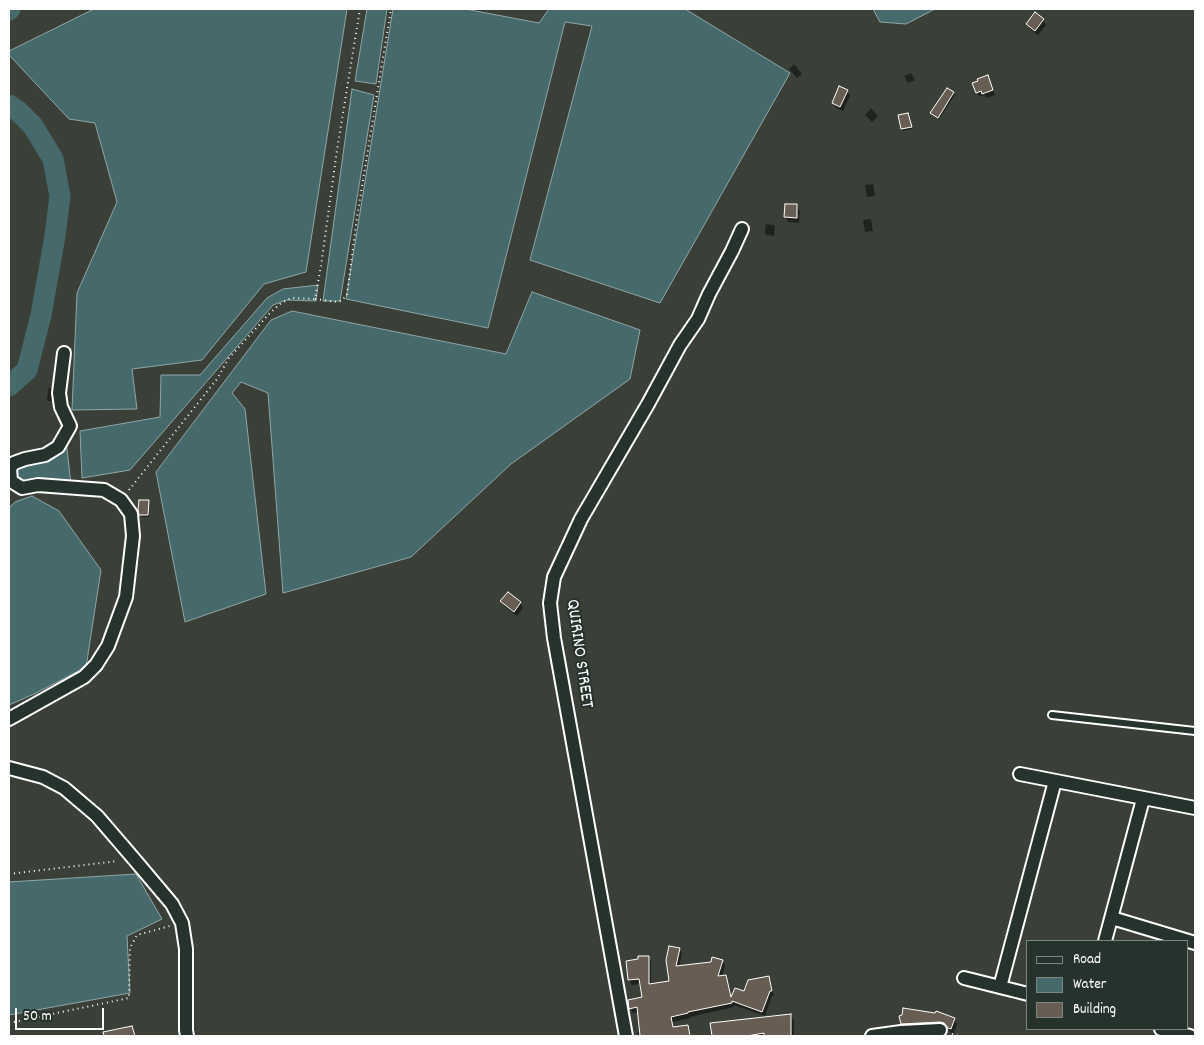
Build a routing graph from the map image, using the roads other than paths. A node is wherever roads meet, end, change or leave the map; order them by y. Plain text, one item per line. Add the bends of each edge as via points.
1 (742, 229) dead end
2 (64, 353) dead end
3 (1052, 715) dead end
4 (9, 719) edge
5 (1195, 731) edge
6 (9, 768) edge
7 (1020, 774) dead end
8 (1055, 781) junction
9 (1143, 799) junction
10 (1195, 808) edge
11 (1112, 918) junction
12 (1105, 940) edge
13 (1188, 940) edge
14 (964, 978) dead end
15 (1000, 987) junction
16 (1026, 994) edge
17 (940, 1030) dead end
18 (1165, 1030) edge
19 (187, 1036) edge
20 (626, 1036) edge
21 (872, 1036) edge
22 (1190, 1036) edge

1 - 20 street, QUIRINO STREET via 698,319 581,518 554,577 550,603
2 - 4 street via 59,393 61,407 70,426 58,447 45,455 14,463 10,468 11,481 22,488 38,485 104,490 121,500 131,514 133,536 126,597 108,646 84,677
3 - 5 lane
6 - 19 street via 43,777 64,788 96,816 172,904 182,923 186,949
7 - 8 street
8 - 9 street
8 - 15 street
9 - 10 street
9 - 11 street
11 - 12 street
11 - 13 street
14 - 15 street
15 - 16 street
17 - 21 street
18 - 22 street

